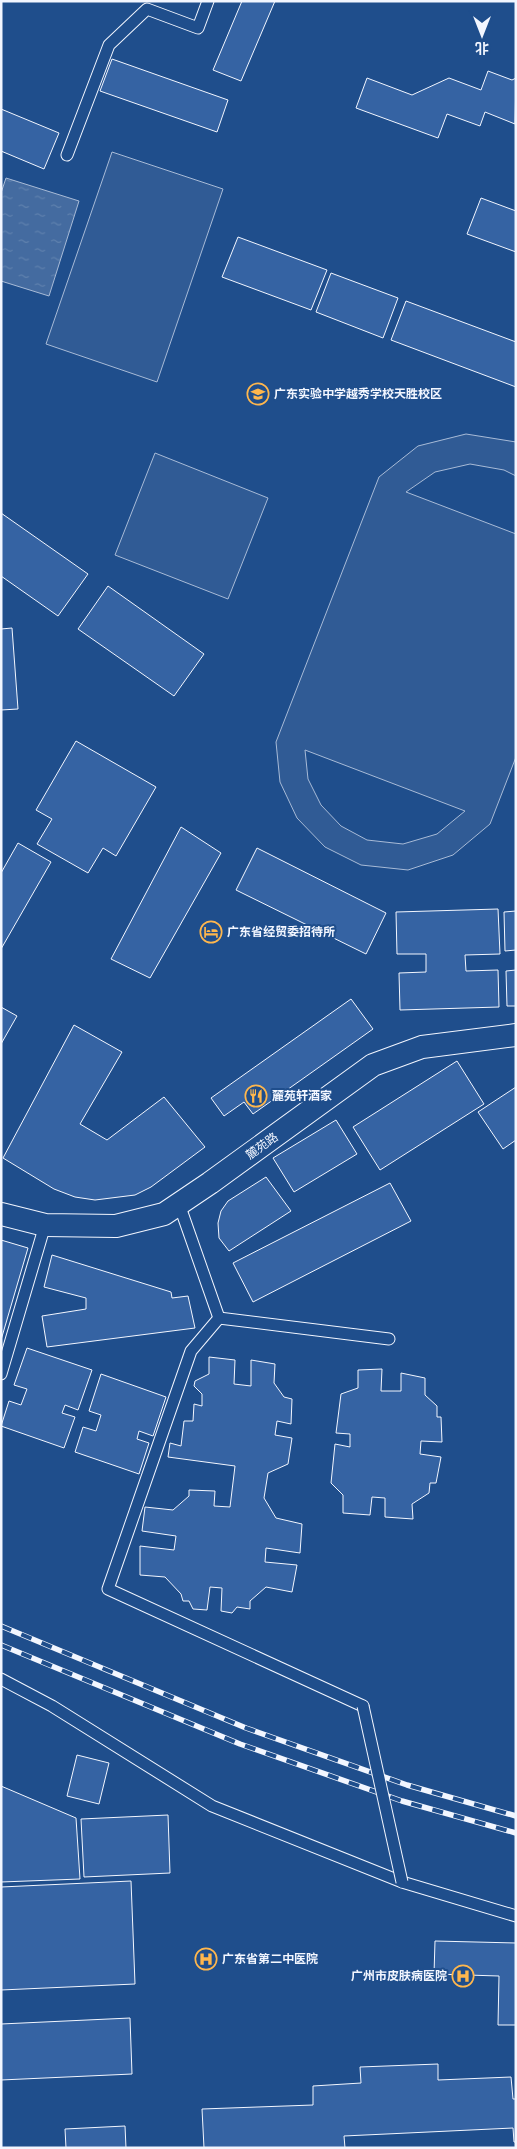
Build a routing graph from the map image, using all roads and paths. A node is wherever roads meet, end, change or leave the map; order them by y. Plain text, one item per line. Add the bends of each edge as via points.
1 (208, 1) edge
2 (66, 155) dead end
3 (516, 1035) edge
4 (179, 1204) junction
5 (1, 1214) edge
6 (45, 1225) junction
7 (219, 1318) junction
8 (389, 1339) dead end
9 (1, 1374) edge
10 (1, 1679) edge
11 (402, 1882) junction
12 (516, 1916) edge

1 - 2 lane via 198,28 147,9 109,45
3 - 4 street, 麓苑路 via 422,1047 373,1065
4 - 6 street, 麓苑路 via 164,1214 116,1226
4 - 7 lane
5 - 6 street, 麓苑路
6 - 9 lane
7 - 8 lane
7 - 11 lane, bridge via 191,1351 108,1589 363,1706
10 - 11 lane via 52,1706 212,1806
11 - 12 lane

